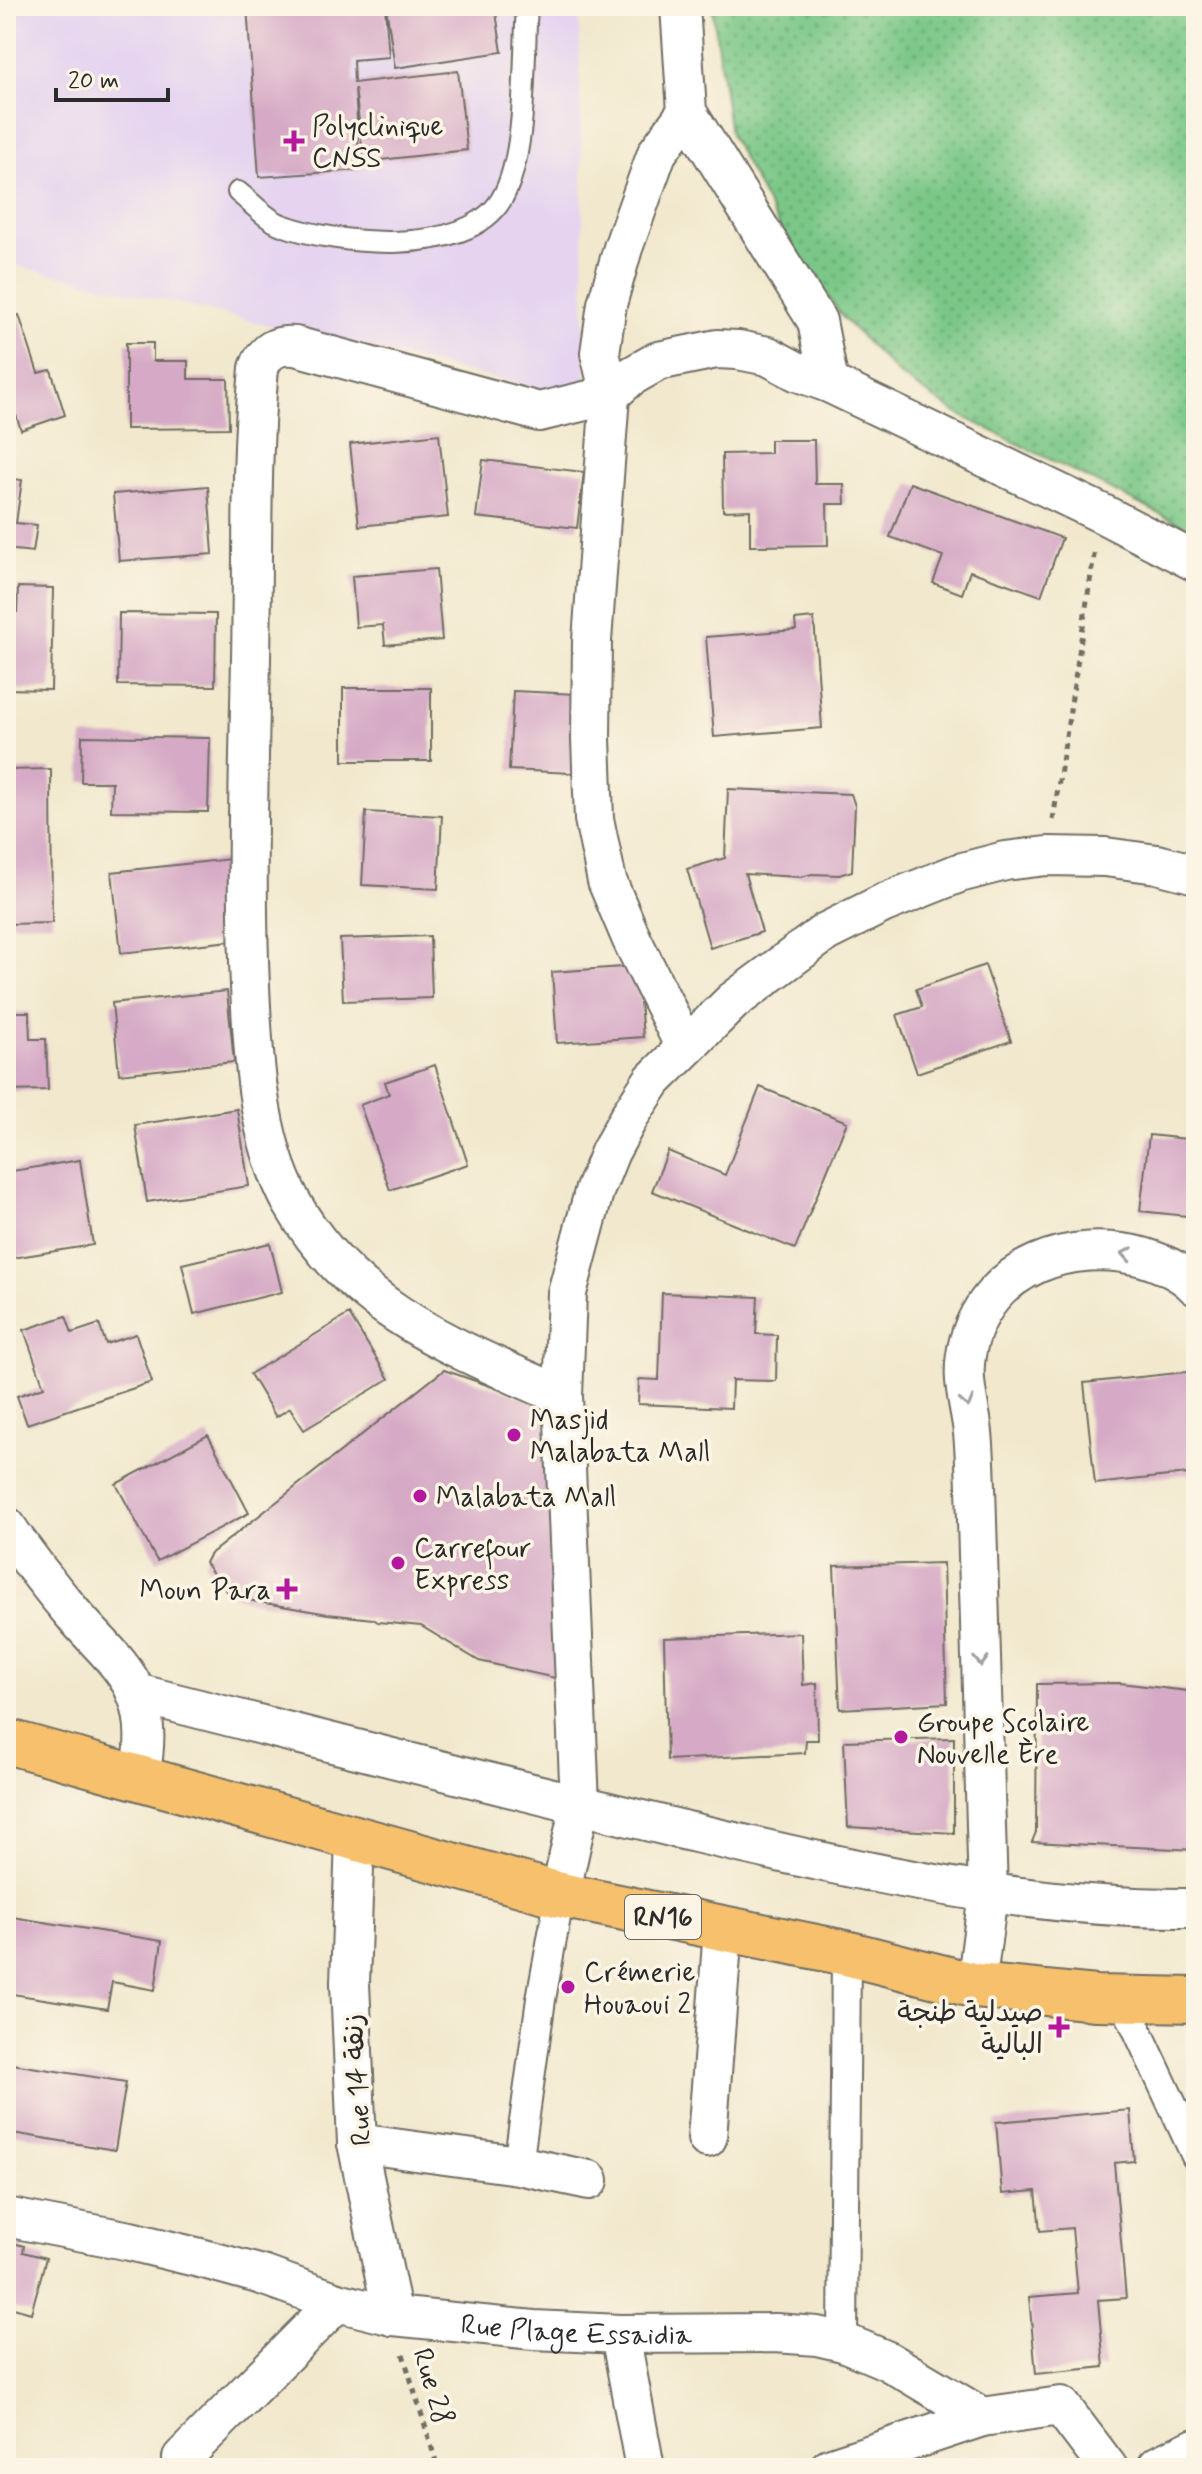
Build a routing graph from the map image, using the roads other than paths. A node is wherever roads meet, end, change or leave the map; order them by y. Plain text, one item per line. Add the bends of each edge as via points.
1 (527, 6) edge
2 (680, 6) edge
3 (687, 112) junction
4 (238, 192) dead end
5 (829, 383) junction
6 (610, 395) junction
7 (1196, 562) edge
8 (1196, 874) edge
9 (685, 1047) junction
10 (1196, 1286) edge
11 (563, 1396) junction
12 (10, 1537) edge
13 (136, 1693) junction
14 (6, 1741) edge
15 (140, 1779) junction
16 (580, 1805) junction
17 (355, 1839) junction
18 (988, 1894) junction
19 (560, 1895) junction
20 (1196, 1908) edge
21 (723, 1930) junction
22 (846, 1953) junction
23 (976, 1986) junction
24 (1123, 1999) junction
25 (1196, 2000) edge
26 (707, 2138) dead end
27 (357, 2143) junction
28 (1196, 2156) edge
29 (518, 2165) junction
30 (589, 2180) dead end
31 (6, 2217) edge
32 (337, 2302) junction
33 (393, 2316) junction
34 (620, 2334) junction
35 (843, 2342) junction
36 (982, 2417) junction
37 (1196, 2451) edge
38 (186, 2463) edge
39 (645, 2468) edge
40 (829, 2468) edge
41 (1108, 2468) edge
42 (1160, 2468) edge

1 - 4 lane via 519,142 500,201 473,226 425,241 352,242 279,225
2 - 3 street
3 - 5 street via 817,321
3 - 6 street via 657,153 607,304 600,353
5 - 6 street via 768,356 717,349 658,361
5 - 7 street
6 - 9 street via 592,641 594,819 607,881
6 - 11 street via 539,412 291,345 266,354 257,384 247,874 251,1028 257,1088 275,1160 308,1228 376,1301 433,1338
8 - 9 street via 1105,857 1047,856 959,873 826,932 733,1001
9 - 11 street via 653,1080 630,1115 594,1192 567,1293
10 -> 18 street via 1169,1267 1138,1256 1067,1252 1024,1269 1004,1285 970,1337 963,1386 976,1487
11 - 16 street
12 - 13 street
13 - 15 street via 146,1745
13 - 16 street
14 - 15 main road, RN16
15 - 17 main road, RN16
16 - 18 street
16 - 19 street
17 - 19 main road, RN16
17 - 27 street, Rue 14 زنقة via 350,1983
18 - 20 street via 1147,1909
18 - 23 street
19 - 21 main road, RN16
19 - 29 street
21 - 22 main road, RN16
21 - 26 street
22 - 23 main road, RN16
22 - 35 street
23 - 24 main road, RN16
24 - 25 main road, RN16
24 - 28 street
27 - 29 street
27 - 33 street, Rue 14 زنقة
29 - 30 street
31 - 32 street, Rue Plage Essaidia via 204,2259
32 - 33 street, Rue Plage Essaidia
32 - 38 street
33 - 34 street, Rue Plage Essaidia
34 - 35 street, Rue Plage Essaidia via 787,2334
34 - 39 street
35 - 36 street, Rue Plage Essaidia via 888,2361
36 - 40 street
36 - 41 street via 1061,2406
37 - 42 street

